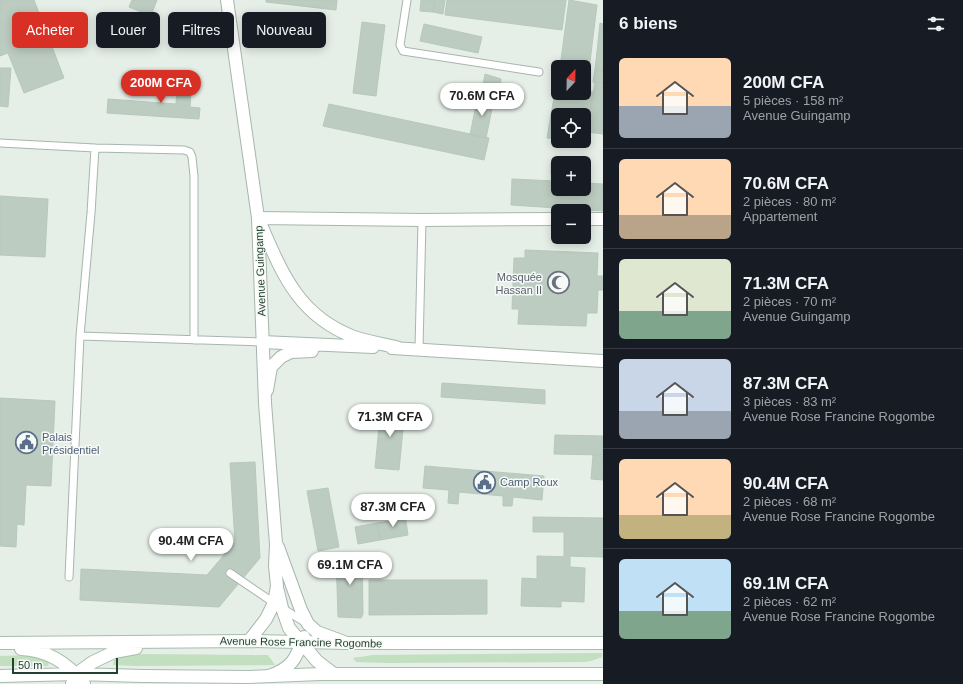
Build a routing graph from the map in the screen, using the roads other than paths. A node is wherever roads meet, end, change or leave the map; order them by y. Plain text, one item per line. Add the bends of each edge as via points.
1 (227, 0) edge
2 (407, 0) edge
3 (538, 72) dead end
4 (0, 143) edge
5 (95, 148) junction
6 (258, 218) junction
7 (551, 219) edge
8 (591, 219) edge
9 (603, 219) edge
10 (422, 220) junction
11 (80, 336) junction
12 (194, 340) junction
13 (262, 342) junction
14 (399, 348) junction
15 (418, 349) junction
16 (603, 361) edge
17 (265, 403) junction
18 (276, 544) junction
19 (230, 573) dead end
20 (69, 577) dead end
21 (278, 606) junction
22 (308, 624) junction
23 (249, 641) junction
24 (216, 642) junction
25 (302, 642) junction
26 (0, 643) edge
27 (347, 643) junction
28 (603, 643) edge
29 (0, 648) edge
30 (334, 674) junction
31 (603, 674) edge
32 (0, 676) edge
33 (25, 676) junction
34 (143, 676) junction
35 (266, 677) junction
36 (74, 679) edge
37 (36, 684) edge
38 (84, 684) edge
39 (131, 684) edge

1 - 6 street, Avenue Guingamp
2 - 3 lane via 400,45 403,51
4 - 5 lane
5 - 11 lane
5 - 12 lane via 190,152 194,176
6 - 10 street
6 - 13 street, Avenue Guingamp
6 - 14 street via 286,280 314,313 355,337
7 - 10 street
8 - 9 street
10 - 15 lane
11 - 12 lane
11 - 20 lane
12 - 13 lane
13 - 14 street
13 - 17 street, Avenue Guingamp
14 - 15 street
14 - 17 street via 373,353 291,352 280,357 271,367
15 - 16 street
17 - 18 street, Avenue Guingamp
18 - 21 street
18 - 22 street
19 - 21 lane
21 - 22 lane
21 - 23 street
21 - 25 street via 290,628
22 - 25 street
22 - 27 street via 317,632
23 - 24 street, Avenue Rose Francine Rogombe
23 - 25 street, Avenue Rose Francine Rogombe
24 - 26 street, Avenue Rose Francine Rogombe
24 - 36 street via 209,646 132,648 114,652 93,662
25 - 27 street, Avenue Rose Francine Rogombe
25 - 30 street via 317,660
25 - 35 street via 291,664 282,671
27 - 28 street, Avenue Rose Francine Rogombe
29 - 36 street via 33,650 52,656 64,663
30 - 31 street
30 - 35 street
32 - 33 street
33 - 36 street
33 - 37 street
34 - 35 street
34 - 36 street
34 - 39 street
36 - 38 street

